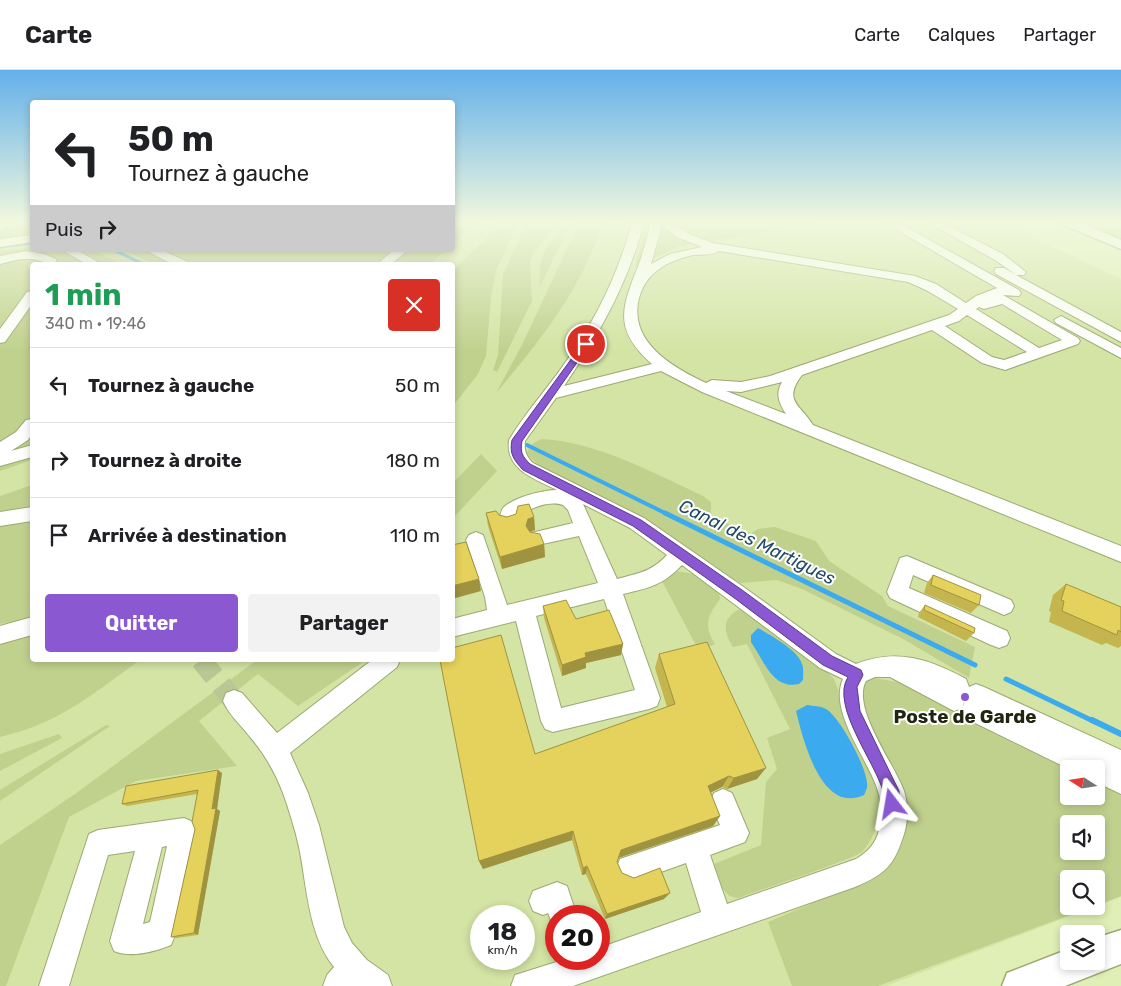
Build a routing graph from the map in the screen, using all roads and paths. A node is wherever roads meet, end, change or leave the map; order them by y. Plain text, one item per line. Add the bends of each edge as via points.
1 (625, 266) edge
2 (644, 266) edge
3 (656, 266) edge
4 (830, 266) edge
5 (966, 266) edge
6 (991, 266) edge
7 (1012, 266) edge
8 (640, 279) junction
9 (1007, 289) junction
10 (30, 298) edge
11 (30, 306) edge
12 (963, 306) junction
13 (919, 317) dead end
14 (985, 320) junction
15 (934, 325) junction
16 (1121, 333) edge
17 (3, 335) edge
18 (1121, 338) edge
19 (1039, 354) junction
20 (1121, 354) edge
21 (664, 365) junction
22 (796, 372) junction
23 (686, 380) junction
24 (551, 394) junction
25 (30, 426) edge
26 (823, 435) junction
27 (0, 450) edge
28 (30, 451) edge
29 (0, 460) edge
30 (30, 514) edge
31 (0, 519) edge
32 (508, 521) edge
33 (584, 528) junction
34 (538, 538) edge
35 (476, 540) dead end
36 (680, 553) junction
37 (1121, 554) edge
38 (611, 589) junction
39 (1004, 606) dead end
40 (524, 611) junction
41 (498, 617) junction
42 (30, 627) edge
43 (455, 627) edge
44 (0, 635) edge
45 (999, 638) dead end
46 (386, 662) edge
47 (894, 667) joint
48 (857, 675) junction
49 (965, 698) junction
50 (234, 701) tunnel mouth
51 (275, 751) junction
52 (1079, 760) edge
53 (1121, 762) edge
54 (1105, 774) edge
55 (1121, 782) edge
56 (723, 802) dead end
57 (152, 836) dead end
58 (694, 847) junction
59 (630, 869) dead end
60 (718, 920) junction
61 (1121, 947) edge
62 (610, 953) edge
63 (1105, 953) edge
64 (562, 970) edge
65 (1061, 970) edge
66 (345, 977) edge
67 (54, 986) edge
68 (377, 986) edge
69 (526, 986) edge
70 (1020, 986) edge

1 - 24 lane via 586,344
2 - 8 lane
3 - 8 lane
4 - 12 lane via 911,279
5 - 9 lane
6 - 18 lane
7 - 16 lane via 1060,299
8 - 21 lane via 630,318 636,336 647,352
9 - 12 lane
9 - 20 lane
10 - 17 lane
11 - 17 lane
12 - 13 lane
12 - 14 lane
12 - 15 lane via 954,318
14 - 19 lane
14 - 19 lane via 980,308 1003,299 1073,341
15 - 19 lane via 996,364 1012,364
15 - 22 lane
21 - 23 lane
21 - 24 lane
22 - 23 lane via 741,387
22 - 26 lane via 785,388 788,407 806,426
23 - 26 lane
24 - 36 lane via 517,440 515,450 519,458 527,467 637,523
25 - 27 lane via 22,436
26 - 37 lane
28 - 29 lane
30 - 31 lane
32 - 33 lane via 510,512 526,503 559,497 567,498 576,507
33 - 34 lane
33 - 38 lane
35 - 41 lane via 495,597
36 - 38 lane via 662,572 650,579
36 - 48 lane via 828,661
38 - 40 lane
38 - 40 lane via 649,698 553,721
39 - 45 lane via 907,564 897,592
40 - 41 lane
41 - 43 lane
42 - 44 lane
46 - 51 lane
47 - 48 lane via 874,667
47 - 49 lane via 920,667
48 - 60 lane via 850,686 853,711 891,791 894,818 891,836 881,856 854,873
49 - 52 lane
49 - 53 lane
50 - 51 lane
51 - 66 lane via 307,826 320,891
54 - 55 lane
56 - 58 lane via 736,833
57 - 67 lane via 98,843
58 - 59 lane
58 - 60 lane
60 - 62 lane
61 - 63 main road
64 - 69 lane
65 - 70 main road
66 - 68 lane via 358,975

